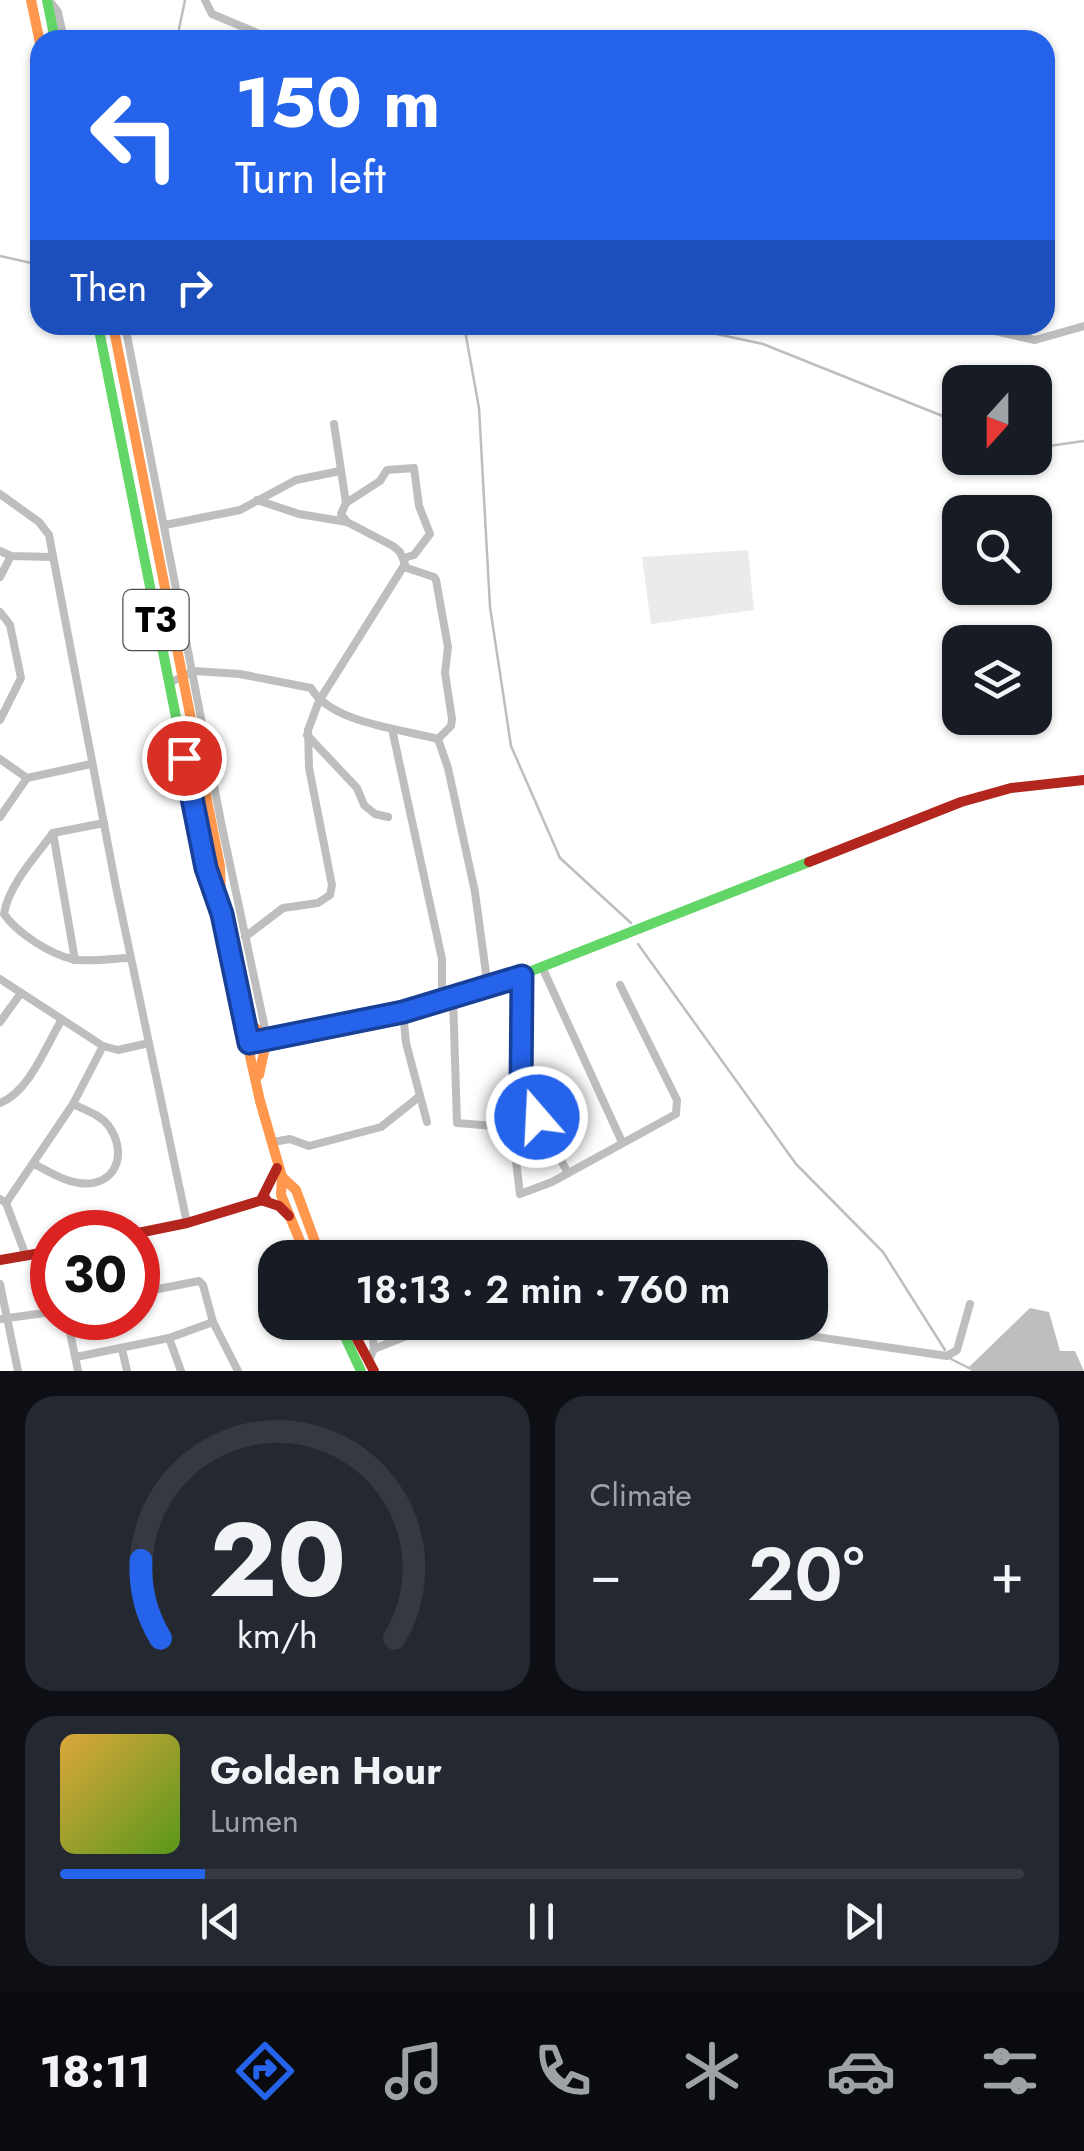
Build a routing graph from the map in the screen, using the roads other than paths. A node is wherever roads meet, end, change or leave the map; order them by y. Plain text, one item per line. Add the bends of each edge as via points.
1 (31, 0) edge
2 (48, 0) edge
3 (205, 0) edge
4 (37, 30) edge
5 (53, 30) edge
6 (62, 30) edge
7 (250, 30) edge
8 (1084, 326) edge
9 (1055, 334) edge
10 (100, 335) edge
11 (115, 335) edge
12 (127, 335) edge
13 (1012, 335) edge
14 (1052, 335) edge
15 (334, 424) dead end
16 (340, 471) junction
17 (0, 494) edge
18 (256, 500) junction
19 (346, 502) junction
20 (347, 522) junction
21 (165, 524) junction
22 (0, 550) edge
23 (11, 556) junction
24 (52, 558) junction
25 (404, 562) junction
26 (0, 577) edge
27 (0, 612) edge
28 (194, 670) junction
29 (182, 677) junction
30 (169, 684) junction
31 (0, 694) edge
32 (10, 701) junction
33 (318, 701) junction
34 (0, 720) edge
35 (392, 729) junction
36 (307, 735) junction
37 (438, 739) junction
38 (0, 759) edge
39 (92, 764) junction
40 (28, 778) junction
41 (1084, 780) edge
42 (388, 816) dead end
43 (0, 817) edge
44 (104, 824) junction
45 (52, 833) junction
46 (222, 914) junction
47 (245, 937) junction
48 (130, 958) junction
49 (74, 960) junction
50 (542, 967) junction
51 (522, 976) junction
52 (0, 979) edge
53 (620, 985) dead end
54 (488, 988) junction
55 (22, 993) junction
56 (448, 1000) junction
57 (403, 1012) junction
58 (242, 1016) junction
59 (61, 1021) junction
60 (0, 1022) edge
61 (267, 1038) junction
62 (149, 1043) junction
63 (249, 1043) junction
64 (104, 1046) junction
65 (258, 1081) junction
66 (521, 1089) junction
67 (420, 1096) junction
68 (0, 1103) edge
69 (73, 1104) junction
70 (427, 1122) dead end
71 (522, 1128) junction
72 (272, 1142) junction
73 (622, 1142) junction
74 (34, 1164) junction
75 (280, 1171) junction
76 (568, 1173) junction
77 (296, 1190) junction
78 (282, 1195) junction
79 (262, 1200) junction
80 (3, 1201) edge
81 (290, 1216) junction
82 (187, 1223) junction
83 (160, 1228) edge
84 (300, 1240) edge
85 (314, 1240) edge
86 (30, 1255) edge
87 (26, 1256) junction
88 (0, 1260) edge
89 (0, 1284) edge
90 (160, 1289) edge
91 (970, 1304) dead end
92 (30, 1315) edge
93 (3, 1319) edge
94 (213, 1322) junction
95 (170, 1338) junction
96 (828, 1339) edge
97 (72, 1340) edge
98 (350, 1340) edge
99 (356, 1340) edge
100 (373, 1340) edge
101 (399, 1340) edge
102 (122, 1349) junction
103 (374, 1349) junction
104 (76, 1358) junction
105 (368, 1368) edge
106 (18, 1371) edge
107 (78, 1371) edge
108 (127, 1371) edge
109 (181, 1371) edge
110 (238, 1371) edge

1 - 4 main road
2 - 5 main road
2 - 6 street
3 - 7 street via 212,14
8 - 9 street
10 - 30 main road, T3
11 - 29 main road, T3
12 - 21 street
13 - 14 street
15 - 16 street
16 - 18 street via 296,480
16 - 19 street
17 - 24 street via 44,528
18 - 20 street
18 - 21 street via 240,510
19 - 20 street via 341,514
19 - 25 street via 387,470 414,468 430,534
20 - 25 street via 393,546
21 - 28 street
22 - 23 street
23 - 24 street
23 - 26 street
24 - 39 street
25 - 33 street
25 - 37 street via 436,580 452,719
27 - 32 street via 10,625 20,672
28 - 29 street
28 - 33 street via 311,688
28 - 47 street
29 - 30 street
29 - 46 main road, T3 via 220,866
30 - 46 main road, T3 via 206,868
31 - 32 street
32 - 34 street
33 - 35 street
33 - 36 street
35 - 37 street
35 - 56 street
36 - 42 street via 364,804
36 - 47 street via 330,895 284,908
37 - 54 street via 474,892
38 - 40 street
39 - 40 street
39 - 44 street
40 - 43 street
41 - 50 main road via 1011,788 962,802
44 - 45 street
44 - 48 street
45 - 49 street
45 - 49 street via 4,914
46 - 58 main road, T3
47 - 61 street
48 - 49 street
48 - 62 street
50 - 51 main road
50 - 73 street
51 - 54 main road
51 - 66 street
52 - 55 street
53 - 73 street via 678,1110
54 - 56 main road
55 - 59 street
55 - 60 street
56 - 57 main road
56 - 71 street via 456,1122
57 - 61 main road
57 - 67 street
58 - 61 main road
58 - 63 main road, T3
59 - 64 street
59 - 68 street via 28,1077
61 - 63 main road
61 - 65 main road
62 - 64 street
62 - 82 street
63 - 65 main road, T3
64 - 69 street
65 - 72 main road, T3
66 - 71 street
66 - 76 street
67 - 70 street
67 - 72 street via 381,1127 309,1146
69 - 74 street
69 - 74 street via 110,1126 114,1175 80,1184
71 - 76 street via 516,1160 520,1194
72 - 75 main road, T3
73 - 76 street
74 - 80 street
75 - 77 main road
75 - 78 main road, T3
75 - 79 main road
77 - 78 main road
77 - 85 main road
78 - 79 main road
78 - 81 main road, T3
79 - 81 main road
79 - 82 main road
80 - 87 street
81 - 84 main road, T3
82 - 83 main road
86 - 87 main road
87 - 88 main road
89 - 93 street
90 - 94 street via 199,1281
91 - 96 street via 957,1350 947,1356
92 - 93 street
93 - 106 street
94 - 95 street
94 - 110 street
95 - 102 street
95 - 109 street
97 - 104 street
98 - 105 main road
99 - 105 main road
100 - 103 street
101 - 103 street
102 - 104 street
102 - 108 street
103 - 105 street
104 - 107 street

